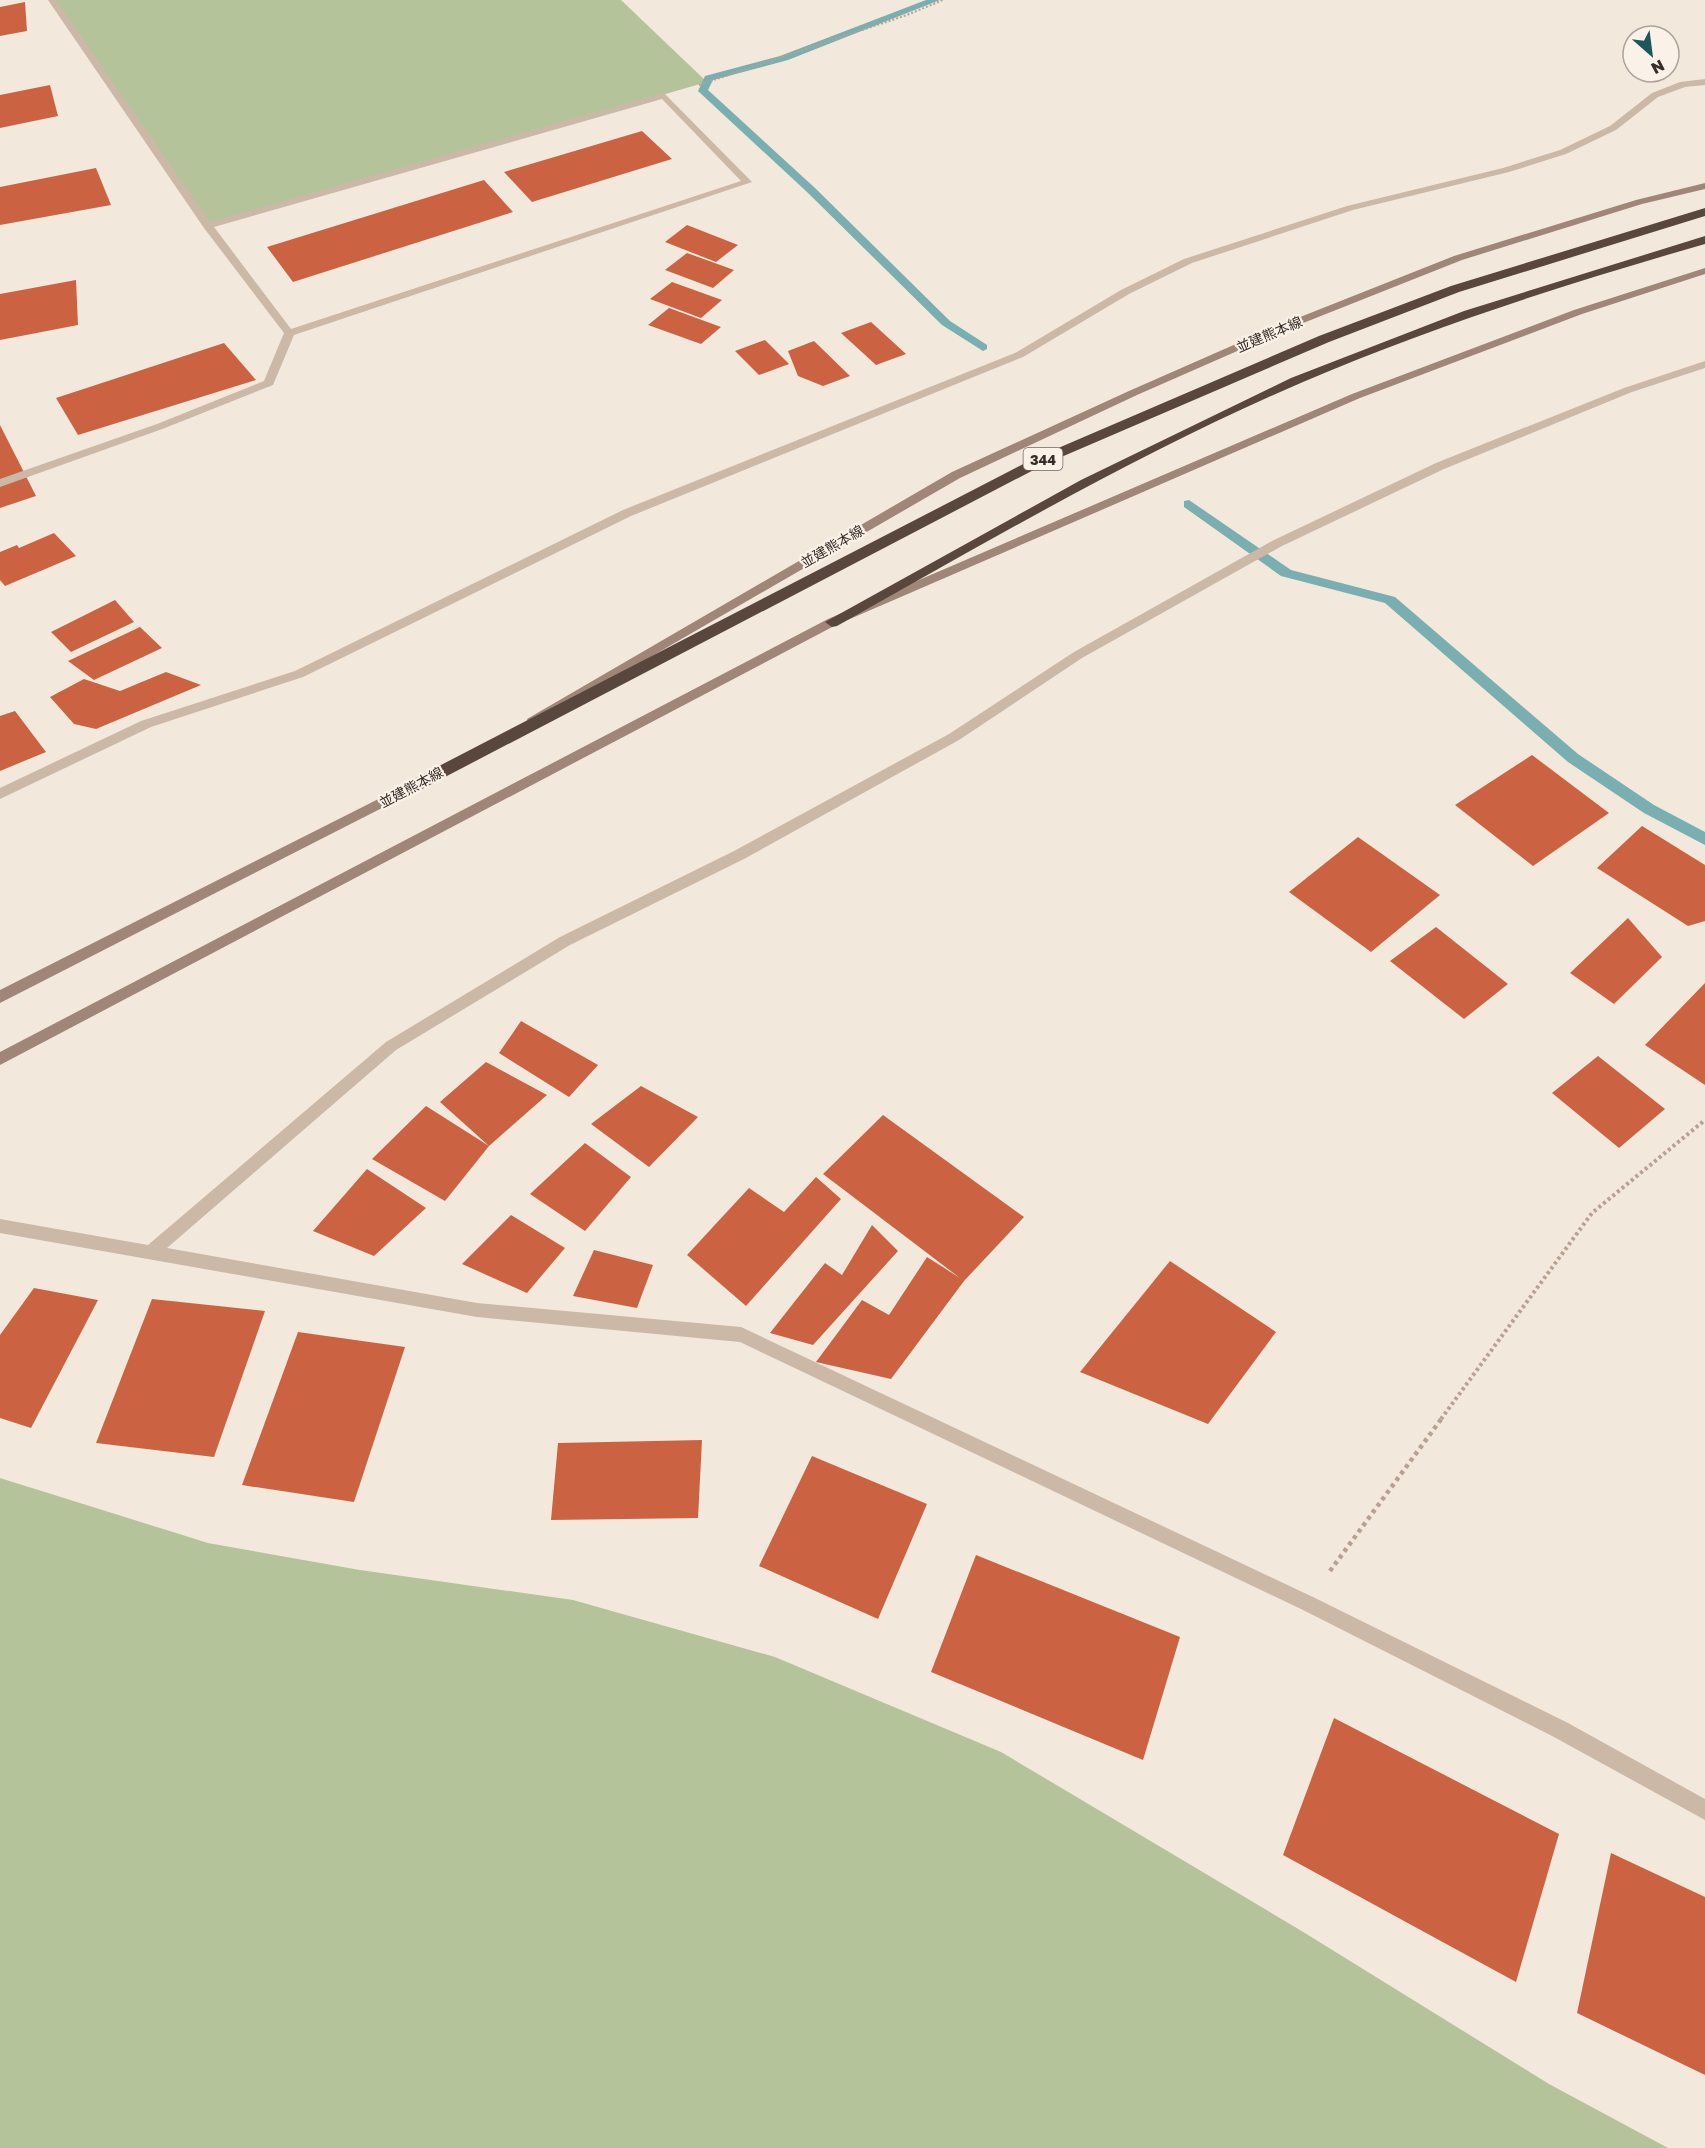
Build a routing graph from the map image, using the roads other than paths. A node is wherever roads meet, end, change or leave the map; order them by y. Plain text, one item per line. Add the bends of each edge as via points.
1 (52, 0) edge
2 (1705, 82) edge
3 (1705, 186) edge
4 (1705, 212) edge
5 (208, 226) junction
6 (1705, 240) edge
7 (1705, 270) edge
8 (289, 333) junction
9 (1705, 364) edge
10 (0, 483) edge
11 (832, 622) junction
12 (416, 786) junction
13 (0, 794) edge
14 (0, 997) edge
15 (0, 1059) edge
16 (0, 1226) edge
17 (151, 1252) junction
18 (1705, 1810) edge

1 - 5 street
2 - 13 street via 1683,84 1656,94 1612,128 1563,152 1350,208 1188,261 1125,292 1019,355 627,513 299,674 146,724
3 - 12 main road, 並建熊本線 via 1639,202 1458,258 1263,336 956,475
4 - 12 highway, 344 via 1455,289 1324,339 1040,460
5 - 8 street
5 - 8 street via 664,96 747,182
6 - 11 highway, 344 via 1483,310 1350,358 1251,400 1056,498
7 - 11 main road via 1578,312 1356,396
8 - 10 street via 269,383
9 - 17 street via 1628,390 1440,466 1278,543 1078,655 944,743 739,855 565,941 391,1046
11 - 15 main road
12 - 14 main road, 並建熊本線
16 - 17 street
17 - 18 street via 477,1310 741,1335 1307,1603 1561,1730

